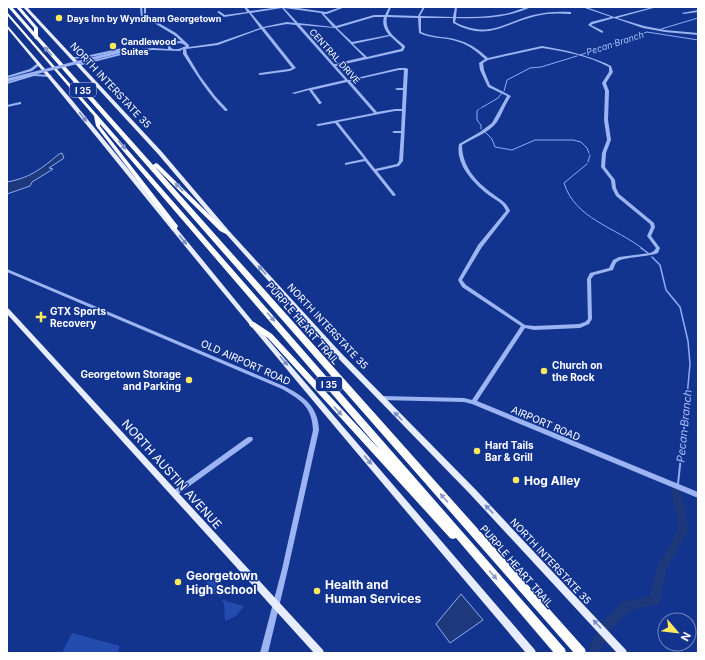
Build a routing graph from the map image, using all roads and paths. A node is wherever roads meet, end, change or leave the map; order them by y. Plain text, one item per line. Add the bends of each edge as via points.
1 (10, 7) edge
2 (18, 7) edge
3 (26, 7) edge
4 (141, 7) edge
5 (145, 7) edge
6 (245, 7) edge
7 (282, 7) edge
8 (344, 7) edge
9 (390, 7) edge
10 (424, 7) edge
11 (456, 7) edge
12 (530, 7) edge
13 (583, 7) edge
14 (656, 7) edge
15 (552, 8) dead end
16 (698, 11) edge
17 (218, 12) dead end
18 (250, 12) junction
19 (322, 12) junction
20 (683, 12) dead end
21 (7, 13) edge
22 (557, 13) junction
23 (570, 13) dead end
24 (143, 14) junction
25 (386, 16) junction
26 (418, 16) junction
27 (454, 17) junction
28 (614, 17) junction
29 (297, 24) junction
30 (7, 26) edge
31 (261, 28) junction
32 (336, 28) junction
33 (168, 32) junction
34 (602, 32) dead end
35 (698, 34) edge
36 (389, 36) junction
37 (36, 38) junction
38 (352, 43) junction
39 (172, 44) junction
40 (186, 44) junction
41 (200, 46) junction
42 (153, 48) junction
43 (185, 48) junction
44 (145, 49) junction
45 (173, 50) junction
46 (185, 54) junction
47 (366, 58) junction
48 (487, 58) junction
49 (81, 62) junction
50 (39, 64) junction
51 (334, 65) junction
52 (31, 70) junction
53 (260, 74) dead end
54 (34, 75) junction
55 (50, 76) junction
56 (8, 78) edge
57 (348, 80) junction
58 (310, 89) junction
59 (397, 89) dead end
60 (404, 89) junction
61 (294, 93) dead end
62 (20, 103) dead end
63 (320, 103) dead end
64 (7, 106) edge
65 (226, 110) dead end
66 (403, 110) junction
67 (377, 114) junction
68 (96, 116) junction
69 (336, 122) junction
70 (318, 125) dead end
71 (394, 132) dead end
72 (402, 132) junction
73 (130, 143) junction
74 (366, 160) junction
75 (346, 164) dead end
76 (374, 170) junction
77 (394, 195) dead end
78 (174, 229) junction
79 (228, 233) junction
80 (7, 270) edge
81 (7, 310) edge
82 (252, 324) junction
83 (524, 326) junction
84 (381, 398) junction
85 (473, 402) junction
86 (250, 439) dead end
87 (175, 493) junction
88 (698, 495) edge
89 (480, 560) junction
90 (276, 604) junction
91 (264, 653) edge
92 (320, 653) edge
93 (532, 653) edge
94 (561, 653) edge
95 (581, 653) edge
96 (623, 653) edge

1 - 37 highway, PURPLE HEART TRAIL / I 35
2 - 37 highway via 36,28
3 - 49 main road, NORTH INTERSTATE 35 via 72,58
4 - 24 street
5 - 24 street
6 - 18 street
7 - 18 street
7 - 19 street
7 - 29 street, CENTRAL DRIVE
8 - 19 street
9 - 25 street
10 - 26 street
11 - 27 street
12 - 27 street via 495,16
13 - 28 street
14 - 28 street
15 - 22 street
16 - 20 street
17 - 18 street via 224,16
18 - 31 street
19 - 32 street
21 - 68 highway, PURPLE HEART TRAIL / I 35
22 - 23 street
22 - 27 street via 534,16 487,31 456,24
24 - 33 street via 143,18
25 - 26 street
25 - 32 street via 371,16
25 - 36 street via 385,28
26 - 27 street
26 - 48 street via 419,29 423,34 466,43
28 - 34 street via 589,25
28 - 35 street via 655,29
29 - 31 street via 287,23
29 - 32 street
29 - 51 street, CENTRAL DRIVE
30 - 50 main road
31 - 41 street via 217,44
31 - 53 street via 294,68
32 - 38 street
33 - 39 street via 175,39
33 - 40 street
36 - 38 street
36 - 47 street via 404,48
73 -> 37 highway, PURPLE HEART TRAIL / I 35
38 - 47 street
39 - 40 street
39 - 42 street
39 - 45 street via 169,47
40 - 41 street
40 - 43 street via 188,46
41 - 43 street
42 - 44 street
42 - 45 street
43 - 45 street
43 - 46 street
44 - 49 street
44 - 56 street, bridge via 119,52
45 - 46 street
46 - 65 street via 213,97
47 - 51 street
48 - 83 street via 482,61 481,67 490,86 510,96 493,123 460,145 461,161 468,172 486,191 505,205 508,211 480,246 460,280 464,286
48 - 83 street via 542,47 577,55 610,67 611,72 604,84 607,91 606,120 609,140 603,167 613,180 616,194 653,225 649,236 658,248 654,253 616,260 611,269 590,276 591,316 587,323 580,326 550,328
49 - 79 main road, NORTH INTERSTATE 35
50 - 52 street
50 - 55 main road
51 - 57 street, CENTRAL DRIVE
52 - 54 street via 37,72
52 - 56 street
54 - 55 street
54 - 56 street
55 -> 78 main road
57 - 58 street
57 - 60 street via 404,68 407,71
57 - 67 street, CENTRAL DRIVE
58 - 61 street
58 - 63 street
59 - 60 street
60 - 66 street
62 - 64 street
66 - 67 street
66 - 72 street
67 - 69 street
68 - 78 highway via 98,126
68 -> 89 highway, PURPLE HEART TRAIL / I 35
69 - 70 street
69 - 74 street
71 - 72 street
72 - 76 street via 400,163
79 -> 73 highway via 136,145
95 -> 73 highway, PURPLE HEART TRAIL / I 35
74 - 75 street
74 - 76 street
76 - 77 street
78 -> 82 main road
84 -> 79 main road, NORTH INTERSTATE 35
80 - 90 street, OLD AIRPORT ROAD via 284,388 299,397 314,413 316,430
81 - 87 main road, NORTH AUSTIN AVENUE
82 -> 89 highway via 270,336 467,550
82 -> 93 main road
83 - 85 street
84 - 85 street, AIRPORT ROAD
96 -> 84 main road, NORTH INTERSTATE 35 via 473,492
85 - 88 street, AIRPORT ROAD
86 - 87 street
87 - 90 main road, NORTH AUSTIN AVENUE
89 -> 94 highway, PURPLE HEART TRAIL / I 35
90 - 91 street, OLD AIRPORT ROAD
90 - 92 main road, NORTH AUSTIN AVENUE

